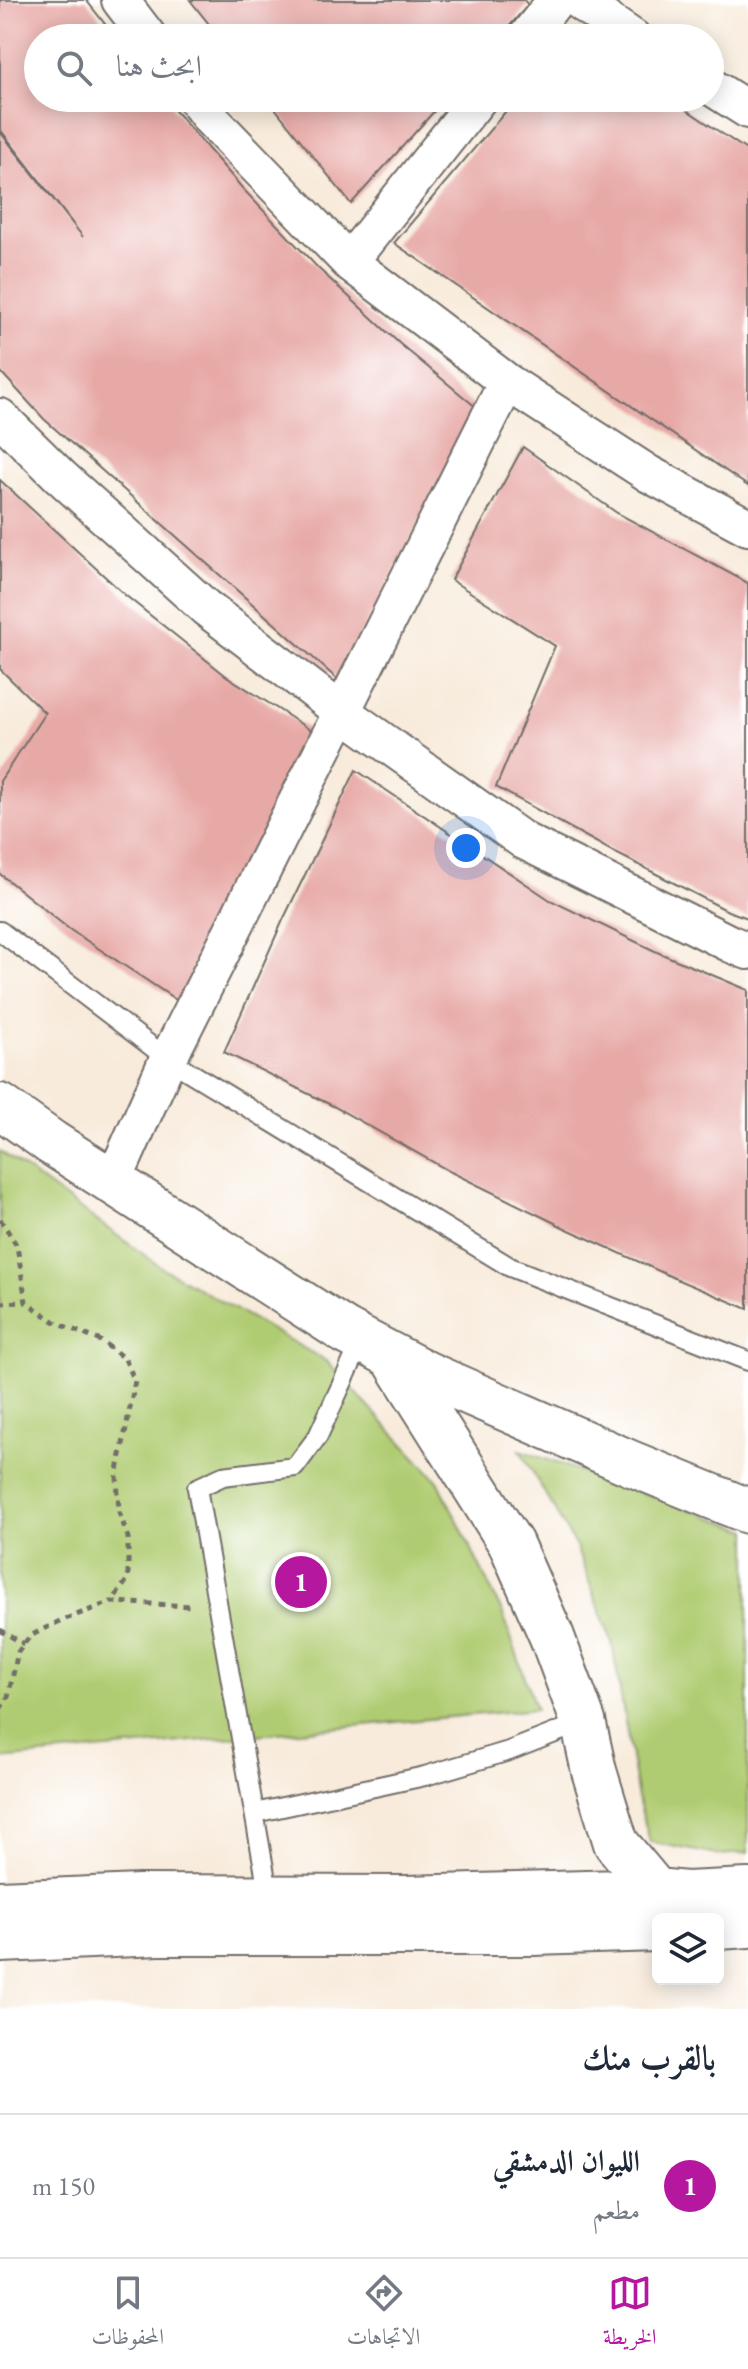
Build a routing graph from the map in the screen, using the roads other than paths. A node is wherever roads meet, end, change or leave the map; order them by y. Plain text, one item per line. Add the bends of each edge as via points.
1 (120, 0) edge
2 (556, 0) edge
3 (577, 0) edge
4 (138, 24) edge
5 (537, 24) edge
6 (612, 24) edge
7 (724, 95) edge
8 (748, 110) edge
9 (206, 112) edge
10 (468, 112) edge
11 (349, 262) junction
12 (507, 382) junction
13 (0, 417) edge
14 (748, 527) edge
15 (342, 712) junction
16 (0, 931) edge
17 (748, 951) edge
18 (168, 1059) junction
19 (0, 1106) edge
20 (113, 1182) junction
21 (377, 1348) junction
22 (748, 1361) edge
23 (748, 1511) edge
24 (583, 1721) junction
25 (255, 1813) junction
26 (748, 1891) edge
27 (269, 1898) junction
28 (0, 1903) edge
29 (657, 1910) edge
30 (748, 1925) edge
31 (724, 1927) edge
32 (0, 1940) edge

1 - 4 street
2 - 5 street
3 - 6 street
7 - 8 street
9 - 11 street
10 - 11 street
11 - 12 street
12 - 14 street via 649,474
12 - 15 street
13 - 15 street via 206,608
15 - 17 street via 524,841
15 - 18 street
16 - 18 lane
18 - 20 street
18 - 22 lane via 510,1267
19 - 20 highway
20 - 21 highway
21 - 23 highway
21 - 24 highway via 511,1544
21 - 25 lane via 295,1467 223,1476 197,1488
24 - 25 lane via 509,1751 425,1776
24 - 29 highway via 616,1843
25 - 27 lane
26 - 29 highway via 686,1894
27 - 28 highway
27 - 29 highway via 406,1898
29 - 32 highway via 533,1933 159,1933
30 - 31 highway

